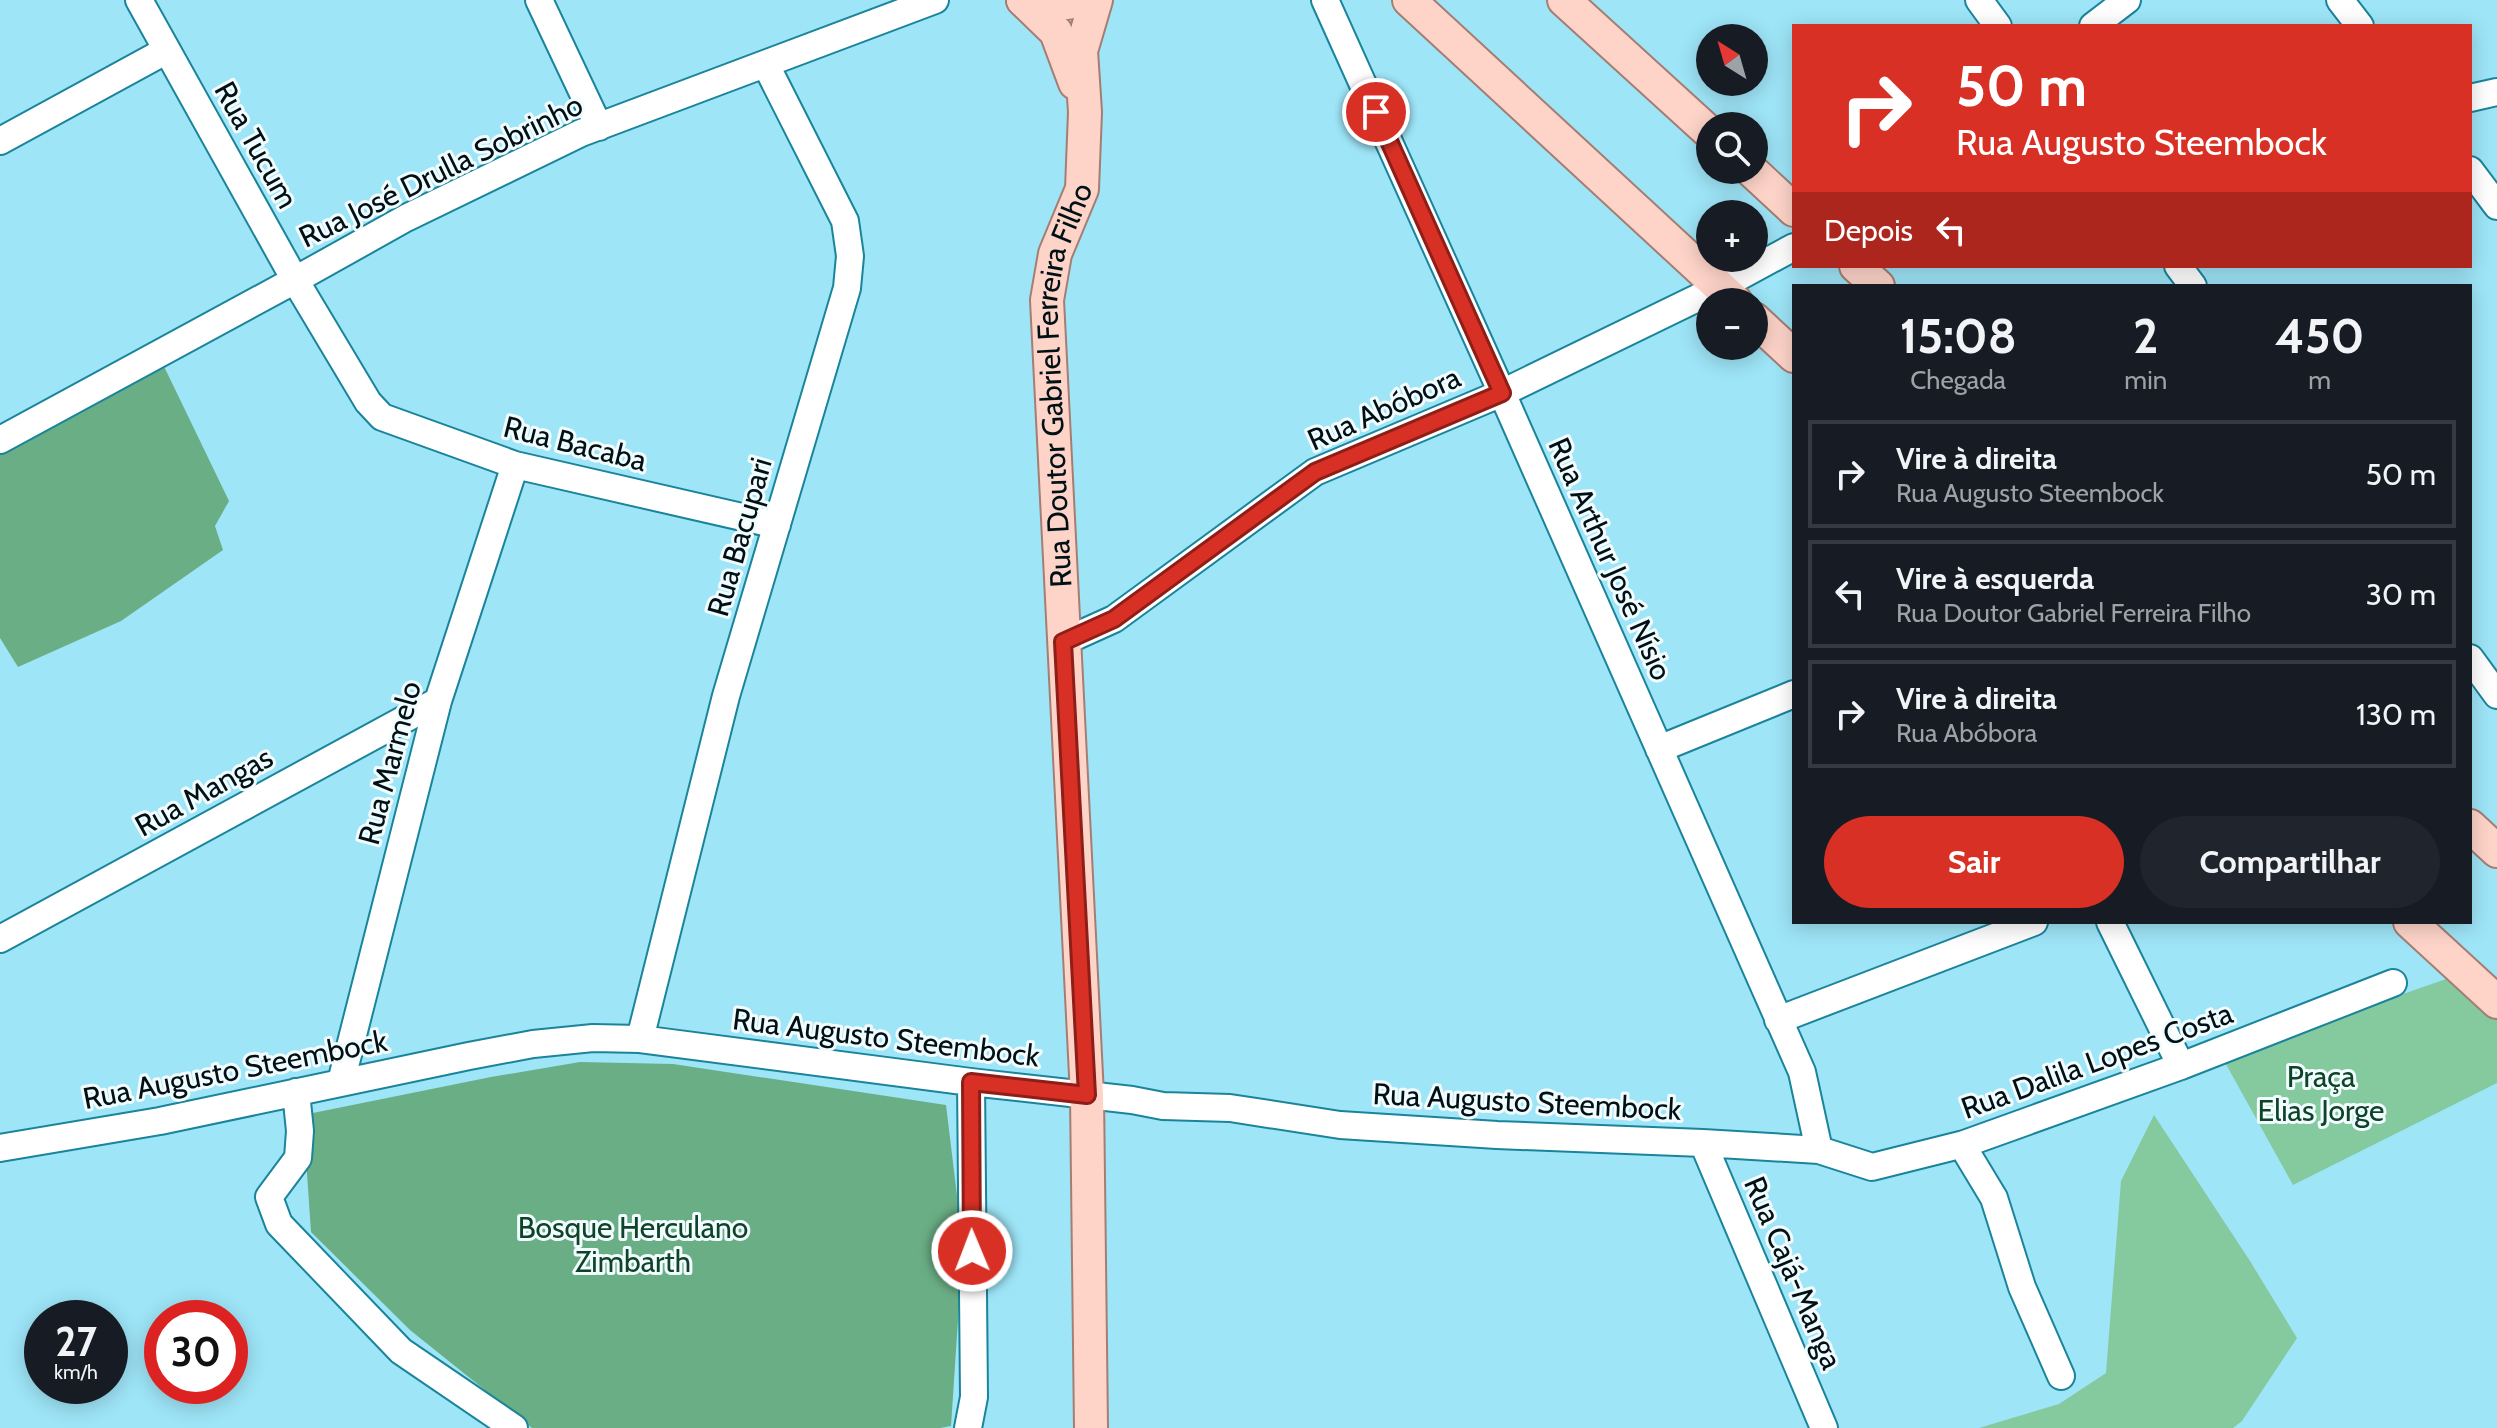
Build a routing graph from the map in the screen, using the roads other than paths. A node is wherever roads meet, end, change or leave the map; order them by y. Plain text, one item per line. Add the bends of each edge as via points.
1 (139, 0) edge
2 (539, 0) edge
3 (932, 0) edge
4 (1023, 0) edge
5 (1080, 0) edge
6 (1096, 0) edge
7 (1325, 0) edge
8 (1409, 0) edge
9 (1564, 0) edge
10 (1979, 0) edge
11 (2127, 0) edge
12 (2340, 0) edge
13 (1997, 24) edge
14 (2096, 24) edge
15 (2358, 24) edge
16 (167, 50) junction
17 (766, 65) junction
18 (2497, 92) edge
19 (2472, 98) edge
20 (1085, 112) junction
21 (1696, 120) edge
22 (599, 127) junction
23 (0, 141) edge
24 (2472, 173) edge
25 (1766, 184) edge
26 (2497, 206) edge
27 (1792, 208) edge
28 (1792, 248) edge
29 (1858, 268) edge
30 (295, 280) junction
31 (1876, 284) edge
32 (1720, 288) edge
33 (1738, 288) edge
34 (1696, 309) edge
35 (1768, 332) edge
36 (1792, 354) edge
37 (1502, 393) junction
38 (368, 402) joint
39 (0, 440) edge
40 (515, 465) junction
41 (777, 525) junction
42 (1063, 642) junction
43 (2472, 661) edge
44 (1792, 695) edge
45 (2497, 695) edge
46 (438, 701) junction
47 (1659, 749) junction
48 (2472, 828) edge
49 (2497, 851) edge
50 (2029, 924) edge
51 (2111, 924) edge
52 (2412, 924) edge
53 (0, 939) edge
54 (2393, 983) dead end
55 (2497, 1002) edge
56 (1778, 1020) junction
57 (640, 1039) junction
58 (2181, 1066) junction
59 (341, 1082) junction
60 (971, 1082) junction
61 (296, 1092) junction
62 (1087, 1095) junction
63 (1703, 1143) junction
64 (1964, 1144) junction
65 (0, 1148) edge
66 (1819, 1150) junction
67 (2061, 1376) dead end
68 (514, 1428) edge
69 (968, 1428) edge
70 (1091, 1428) edge
71 (1824, 1428) edge

1 - 16 street, Rua Tucum
2 - 22 street
3 - 17 street, Rua José Drulla Sobrinho
4 - 5 main road via 1042,5
4 - 20 main road, Rua Doutor Gabriel Ferreira Filho via 1056,32
6 - 20 main road, Rua Doutor Gabriel Ferreira Filho via 1081,51
7 - 37 street, Rua Arthur José Nísio
8 - 32 main road
9 - 21 main road
10 - 13 street
11 - 14 street
12 - 15 street
16 - 23 street
16 - 30 street, Rua Tucum
17 - 22 street, Rua José Drulla Sobrinho
17 - 41 street, Rua Bacupari via 845,221 850,256 847,288
18 - 19 street
20 - 42 main road, Rua Doutor Gabriel Ferreira Filho via 1082,189 1055,254 1047,300
22 - 30 street, Rua José Drulla Sobrinho via 406,218
24 - 26 street
25 - 27 main road
28 - 33 street, Rua Abóbora
29 - 31 main road
30 - 38 street, Rua Tucum
30 - 39 street, Rua José Drulla Sobrinho
34 - 37 street, Rua Abóbora
35 - 36 main road
37 - 42 street, Rua Abóbora via 1315,472 1114,619
37 - 47 street, Rua Arthur José Nísio
38 - 40 street, Rua Bacaba via 382,417
40 - 41 street, Rua Bacaba
40 - 46 street, Rua Marmelo
41 - 57 street, Rua Bacupari via 726,696
42 - 62 main road, Rua Doutor Gabriel Ferreira Filho
43 - 45 street
44 - 47 street
46 - 53 street, Rua Mangas
46 - 59 street, Rua Marmelo
47 - 56 street, Rua Arthur José Nísio
48 - 49 main road
50 - 56 street
51 - 58 street
52 - 55 main road
54 - 58 street, Rua Dalila Lopes Costa
56 - 66 street, Rua Arthur José Nísio via 1802,1072
57 - 59 street, Rua Augusto Steembock via 533,1044
57 - 60 street, Rua Augusto Steembock
58 - 64 street, Rua Dalila Lopes Costa
59 - 61 street, Rua Augusto Steembock
60 - 62 street, Rua Augusto Steembock
60 - 69 street via 974,1397
61 - 65 street, Rua Augusto Steembock
61 - 68 street via 298,1158 269,1197 279,1224 401,1351
62 - 63 street, Rua Augusto Steembock via 1340,1125
62 - 70 main road, Rua Doutor Gabriel Ferreira Filho
63 - 66 street, Rua Augusto Steembock
63 - 71 street, Rua Cajá-Manga
64 - 66 street, Rua Dalila Lopes Costa via 1872,1167
64 - 67 street via 1994,1198 2022,1287

